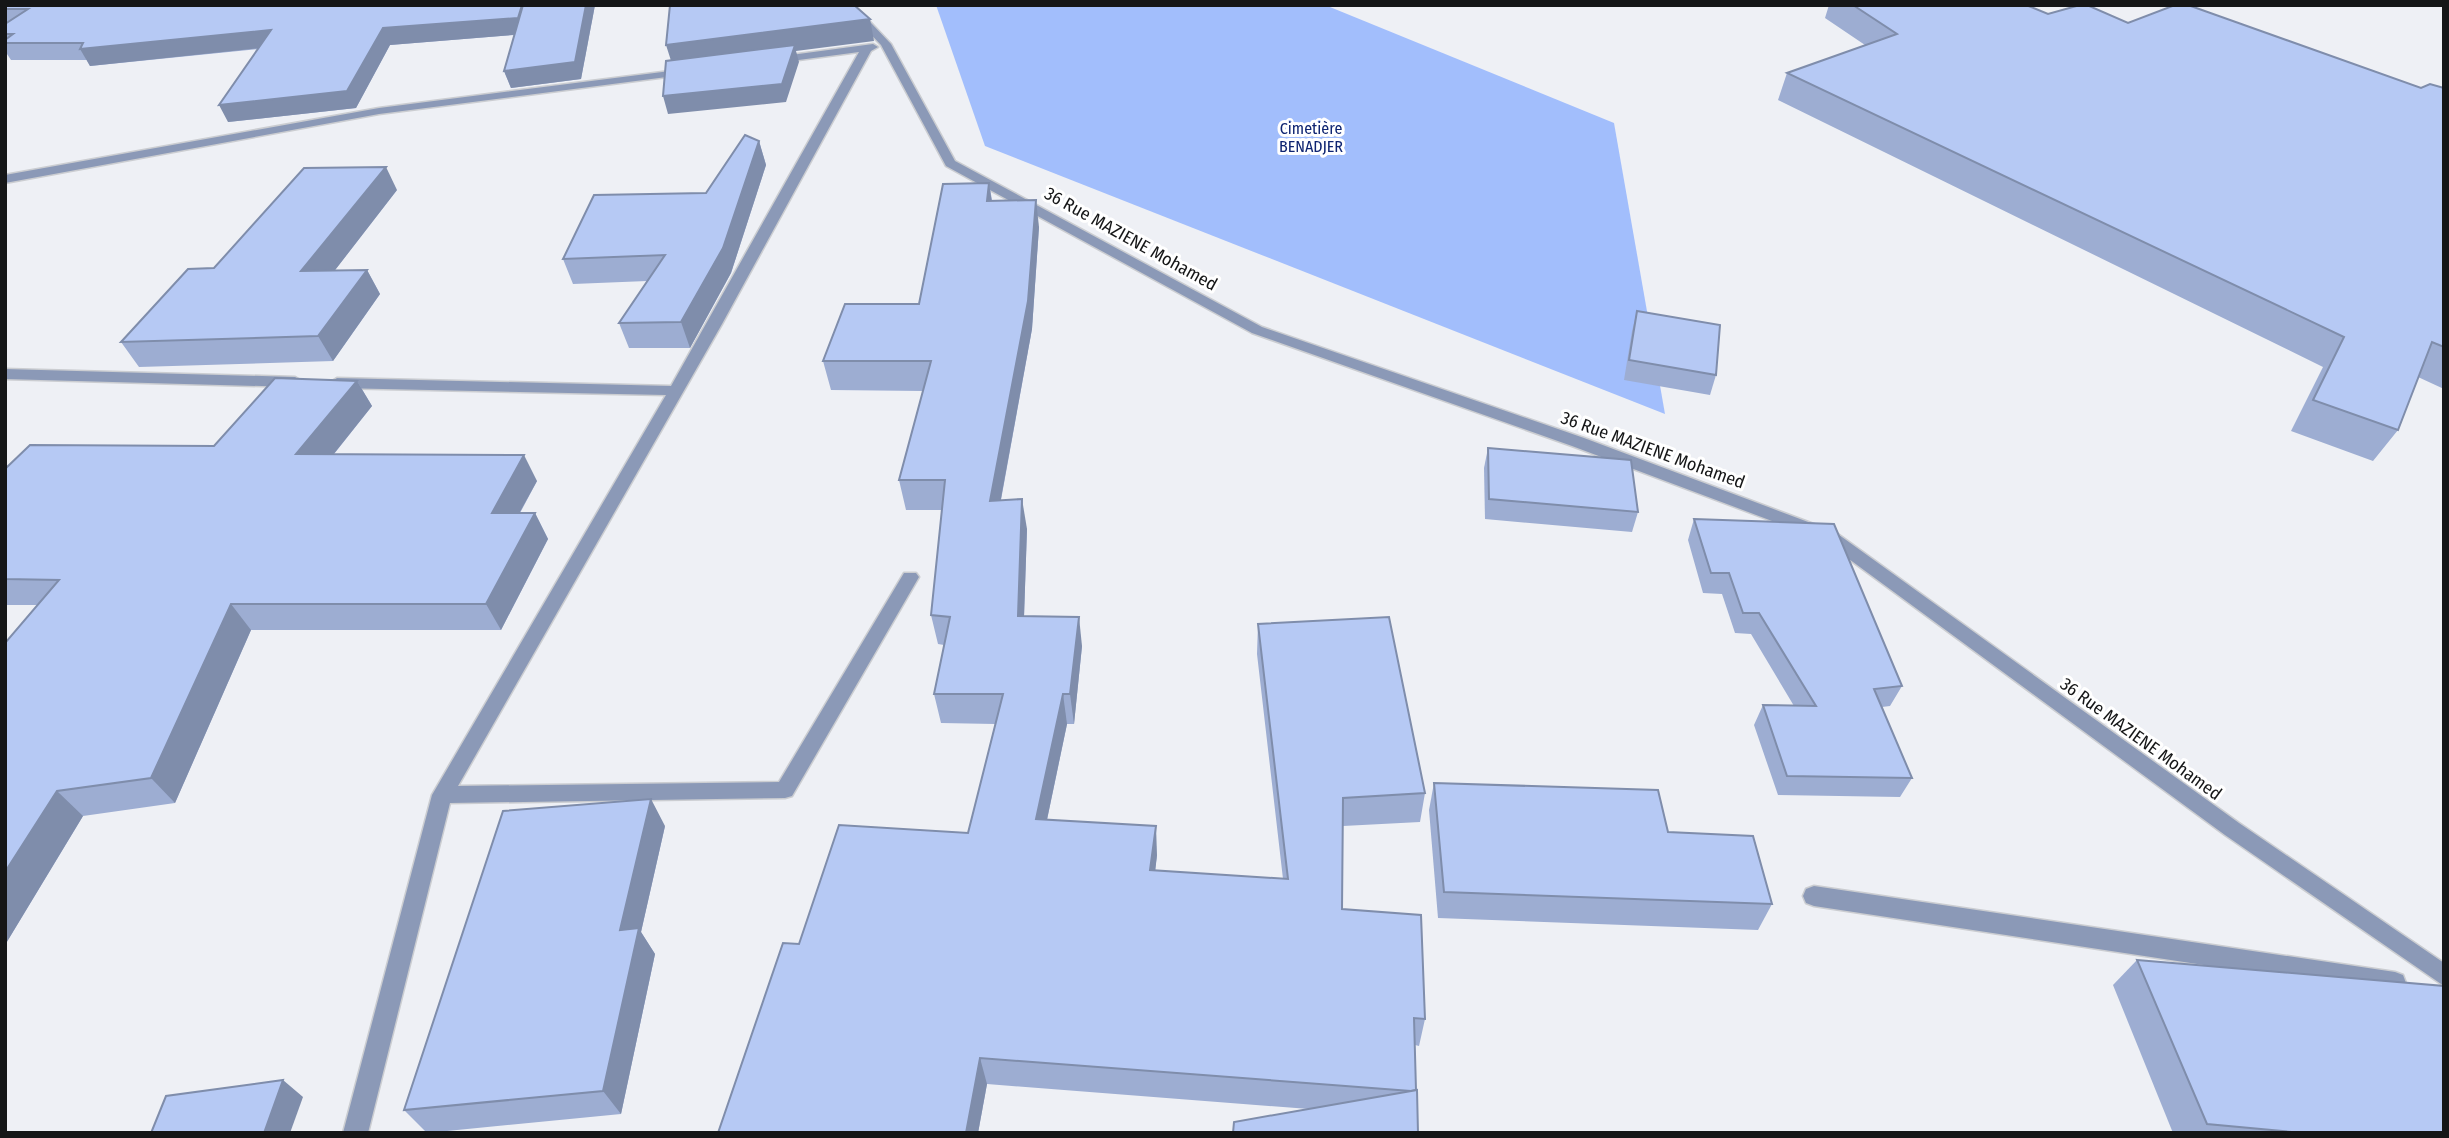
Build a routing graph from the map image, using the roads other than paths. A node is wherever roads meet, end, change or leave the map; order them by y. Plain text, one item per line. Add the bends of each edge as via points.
1 (848, 5) edge
2 (887, 44) junction
3 (866, 48) junction
4 (758, 62) edge
5 (704, 69) edge
6 (5, 179) edge
7 (5, 374) edge
8 (676, 391) junction
9 (910, 577) dead end
10 (442, 795) junction
11 (1814, 896) dead end
12 (2444, 976) edge
13 (2444, 990) edge
14 (355, 1133) edge

1 - 2 street, 36 Rue MAZIENE Mohamed
2 - 3 street
2 - 12 street, 36 Rue MAZIENE Mohamed via 950,163 1257,330 1829,536 2232,829
3 - 4 street
3 - 8 street
5 - 6 street via 379,111
7 - 8 street
8 - 10 street
9 - 10 street via 785,790
10 - 14 street
11 - 13 street

